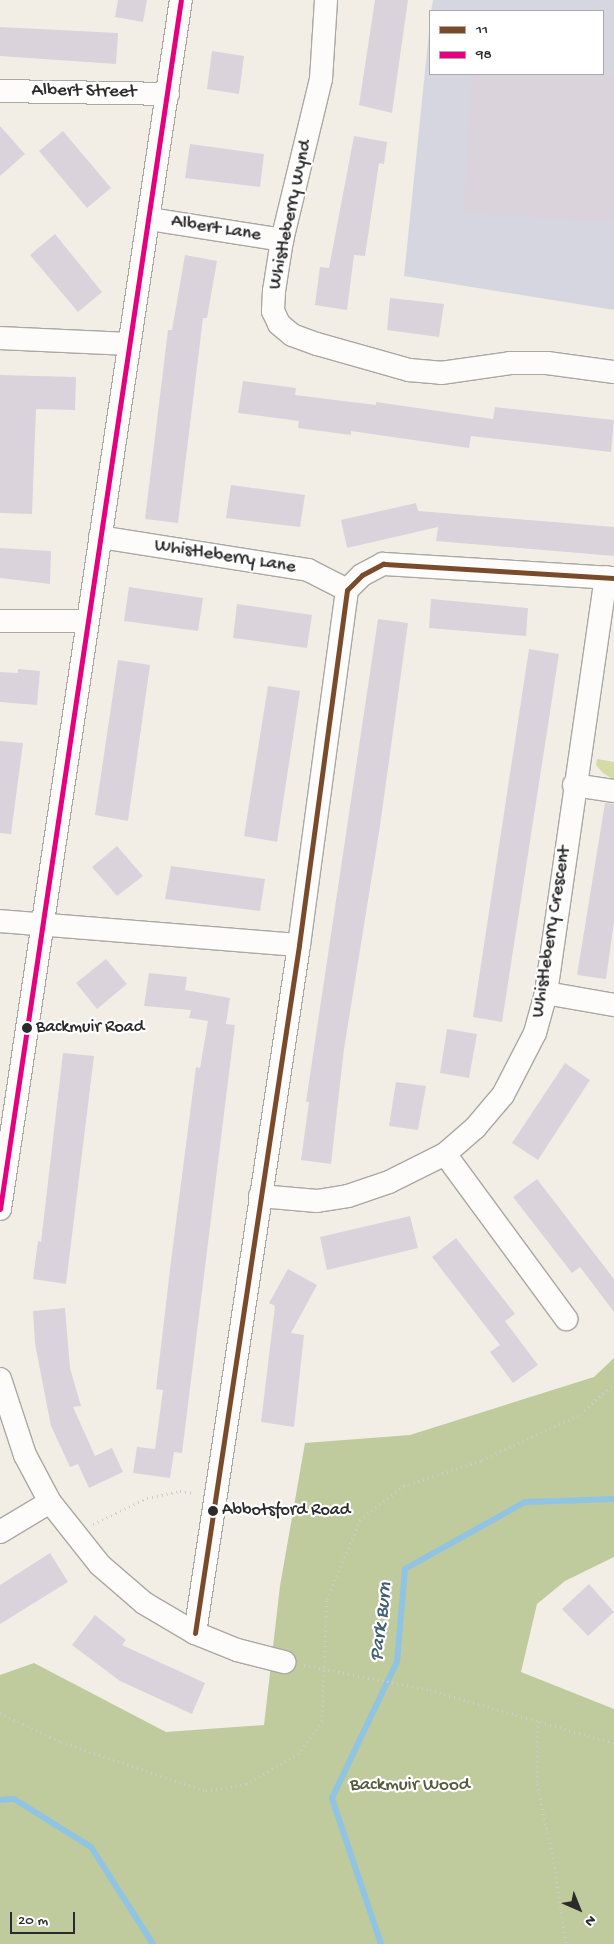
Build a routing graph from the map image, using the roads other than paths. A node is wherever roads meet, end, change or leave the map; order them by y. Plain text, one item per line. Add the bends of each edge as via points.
1 (182, 0) edge
2 (326, 0) edge
3 (0, 91) edge
4 (168, 94) junction
5 (150, 219) junction
6 (282, 240) junction
7 (0, 338) edge
8 (129, 344) junction
9 (614, 372) edge
10 (100, 537) junction
11 (610, 578) edge
12 (347, 590) junction
13 (0, 621) edge
14 (87, 621) junction
15 (574, 785) junction
16 (614, 791) edge
17 (0, 921) edge
18 (41, 925) junction
19 (299, 945) junction
20 (546, 993) junction
21 (614, 1005) edge
22 (445, 1154) junction
23 (260, 1196) junction
24 (0, 1209) edge
25 (566, 1319) dead end
26 (0, 1379) edge
27 (50, 1502) junction
28 (0, 1532) edge
29 (195, 1633) junction
30 (284, 1662) road end

1 - 4 street
2 - 6 street, Whistleberry Wynd via 320,79
3 - 4 street, Albert Street
4 - 5 street
5 - 6 street, Albert Lane
5 - 8 street
6 - 9 street, Whistleberry Wynd via 273,311 279,324 292,335 409,370 441,373 510,363 547,363
7 - 8 street
8 - 10 street
10 - 12 street, Whistleberry Lane via 308,570
10 - 14 street
11 - 12 street via 383,564 362,575
11 - 15 street, Whistleberry Crescent
12 - 19 street
13 - 14 street
14 - 18 street
15 - 16 street
15 - 20 street, Whistleberry Crescent
17 - 18 street
18 - 19 street
18 - 24 street
19 - 23 street
20 - 21 street
20 - 22 street, Whistleberry Crescent via 535,1033 503,1095 475,1128
22 - 23 street, Whistleberry Crescent via 389,1182 348,1196 317,1200
22 - 25 street
23 - 29 street
26 - 27 street via 25,1455
27 - 28 street
27 - 29 street via 100,1565 144,1603
29 - 30 street via 237,1650

